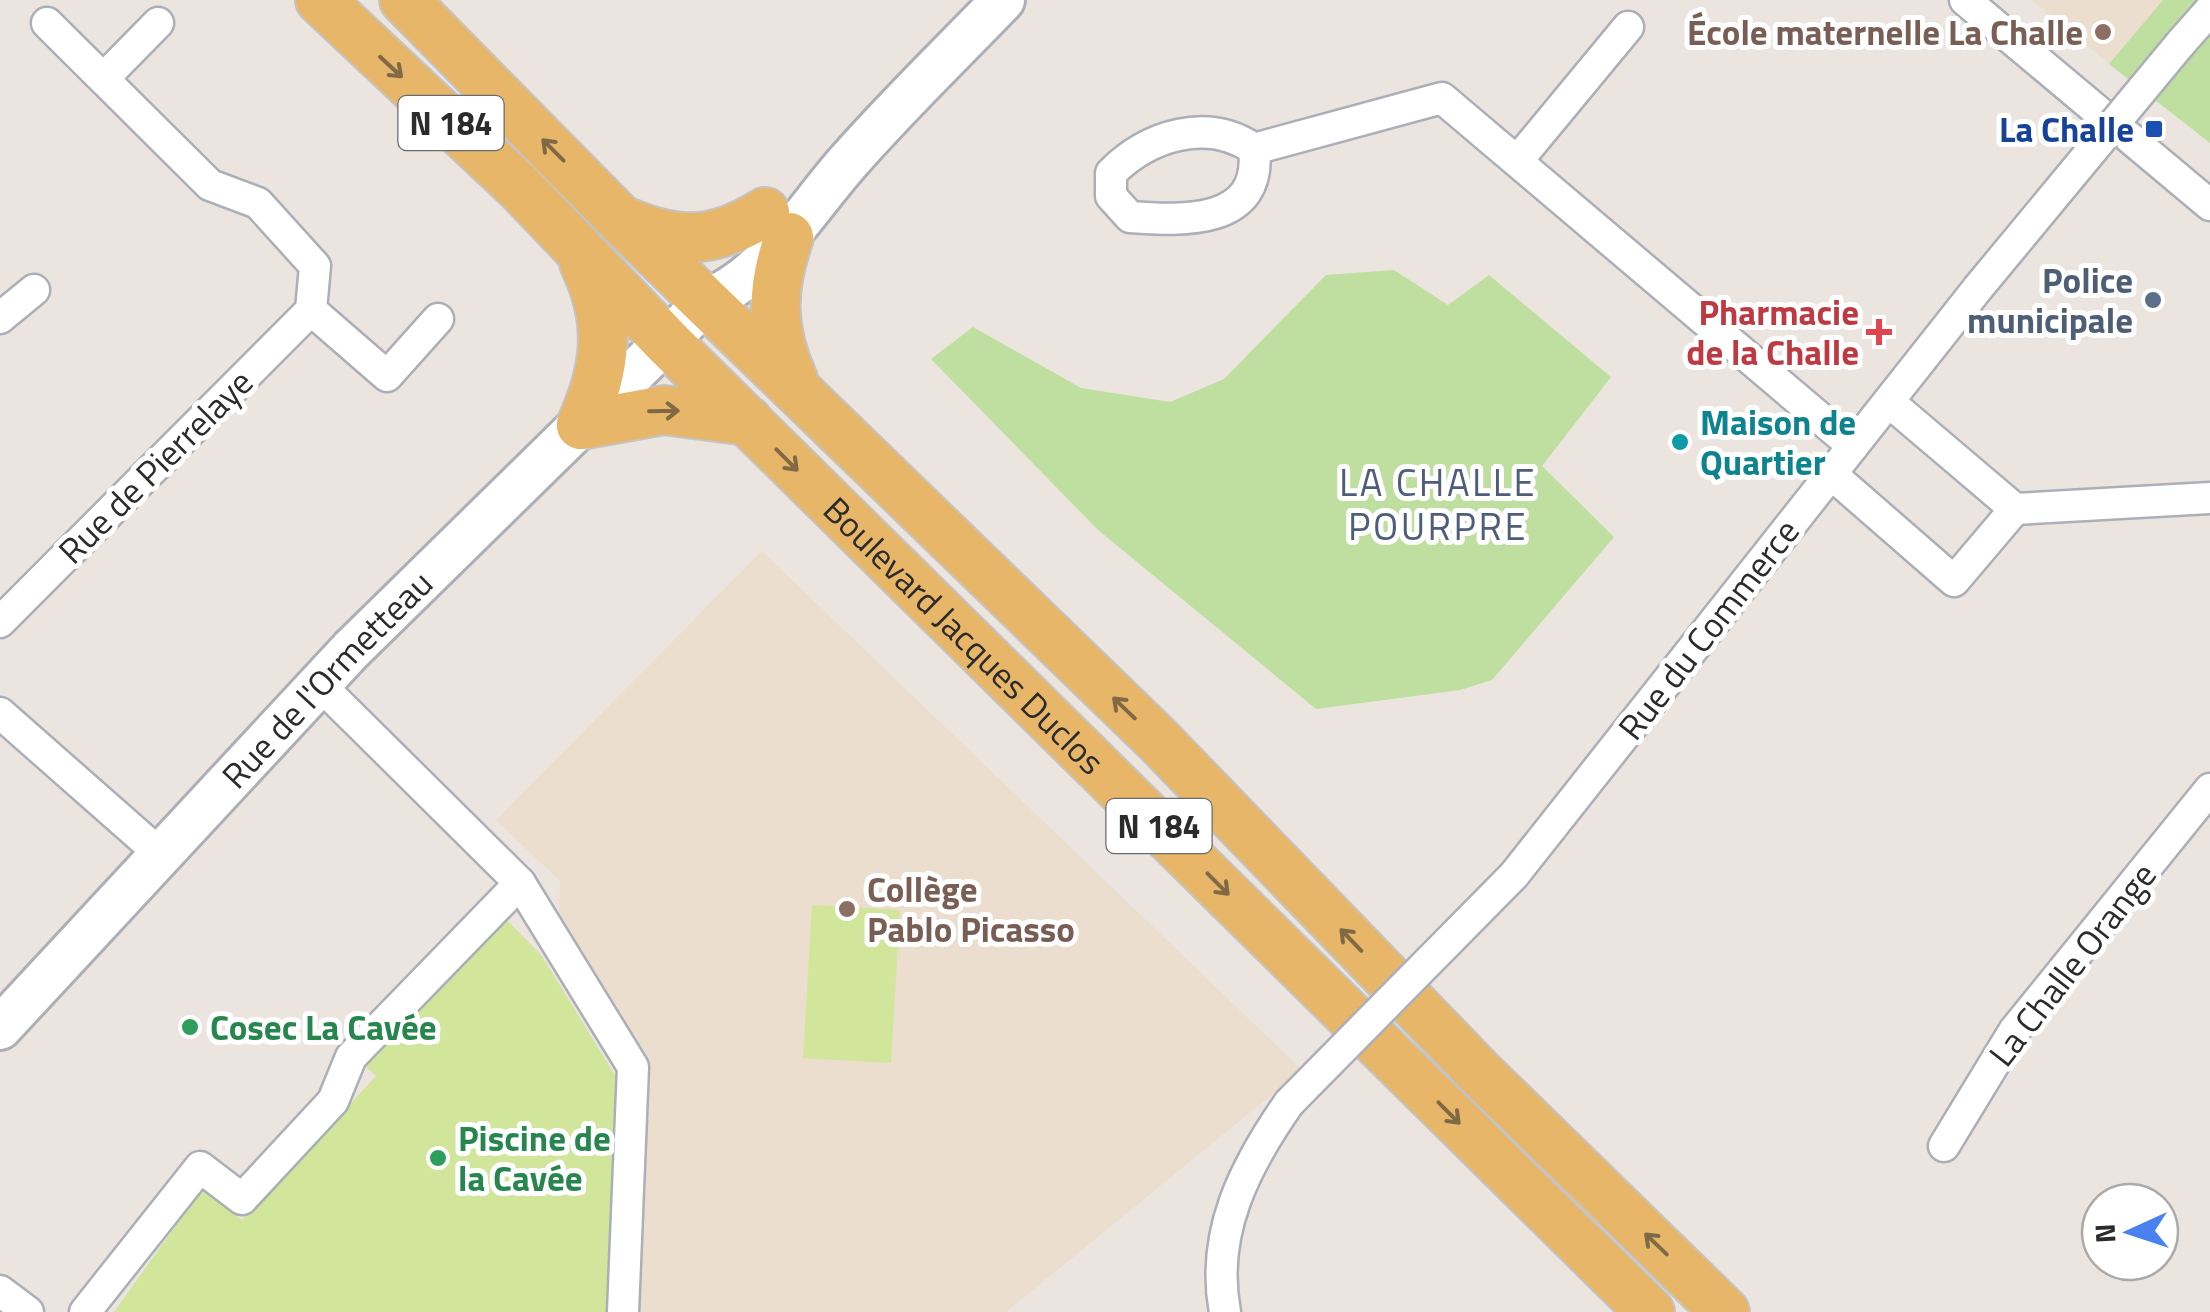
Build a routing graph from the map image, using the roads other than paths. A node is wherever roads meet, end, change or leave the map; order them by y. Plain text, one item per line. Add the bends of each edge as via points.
1 (320, 0) edge
2 (404, 0) edge
3 (1003, 0) edge
4 (1965, 0) edge
5 (2210, 10) edge
6 (47, 23) dead end
7 (158, 23) dead end
8 (1628, 27) dead end
9 (104, 78) junction
10 (1254, 149) junction
11 (1518, 160) junction
12 (2210, 205) edge
13 (621, 220) junction
14 (777, 225) junction
15 (578, 251) junction
16 (34, 290) dead end
17 (707, 301) junction
18 (312, 310) junction
19 (0, 318) edge
20 (438, 319) dead end
21 (668, 342) junction
22 (796, 387) junction
23 (1889, 402) junction
24 (748, 421) junction
25 (580, 424) junction
26 (1853, 446) junction
27 (1830, 473) junction
28 (2210, 498) edge
29 (2015, 509) junction
30 (0, 622) edge
31 (320, 684) junction
32 (0, 713) edge
33 (2210, 789) edge
34 (159, 854) junction
35 (520, 883) junction
36 (0, 1028) edge
37 (1944, 1146) dead end
38 (0, 1291) edge
39 (28, 1312) edge
40 (85, 1312) edge
41 (623, 1312) edge
42 (1225, 1312) edge
43 (1650, 1312) edge
44 (1726, 1312) edge

1 -> 15 main road, Boulevard Jacques Duclos / N 184
13 -> 2 main road, Boulevard Jacques Duclos / N 184
3 - 14 street, Rue de l'Ormetteau via 847,163
4 - 12 street
5 - 23 street, Rue du Commerce, bridge
6 - 9 street
7 - 9 street
8 - 11 street
9 - 18 street via 210,186 258,203 315,266
10 - 10 street via 1231,133 1176,136 1136,148 1111,174 1111,196 1130,217 1176,220 1224,211 1245,198 1257,171
10 - 11 street via 1442,98
11 - 26 street
13 - 14 main road via 657,235 695,239
13 - 17 main road, Boulevard Jacques Duclos / N 184
14 - 17 street, Rue de l'Ormetteau via 740,286
14 - 22 main road via 773,313
15 - 17 main road, N 184
15 - 21 main road, Boulevard Jacques Duclos / N 184
15 - 25 main road via 598,292 606,338 600,383
16 - 19 street
17 - 21 street, Rue de l'Ormetteau
17 - 22 main road, Boulevard Jacques Duclos / N 184
18 - 20 street via 386,376
18 - 30 street, Rue de Pierrelaye
21 - 22 main road, N 184 via 706,349 765,381
21 - 24 main road, Boulevard Jacques Duclos / N 184
21 - 25 street, Rue de l'Ormetteau
44 -> 22 main road, Boulevard Jacques Duclos / N 184
23 - 26 street, Rue du Commerce
23 - 29 street
25 -> 24 main road via 664,410
24 -> 43 main road, Boulevard Jacques Duclos / N 184
25 - 31 street, Rue de l'Ormetteau
26 - 27 street, Rue du Commerce
27 - 29 street via 1954,581
27 - 42 street, Rue du Commerce, bridge via 1514,875 1289,1103 1237,1191 1223,1242
28 - 29 street
31 - 34 street, Rue de l'Ormetteau
31 - 35 street
32 - 34 street
33 - 37 street, La Challe Orange via 2014,1031
34 - 36 street, Rue de l'Ormetteau
35 - 40 street via 351,1057 333,1100 242,1199 200,1167
35 - 41 street via 633,1067
38 - 39 street

